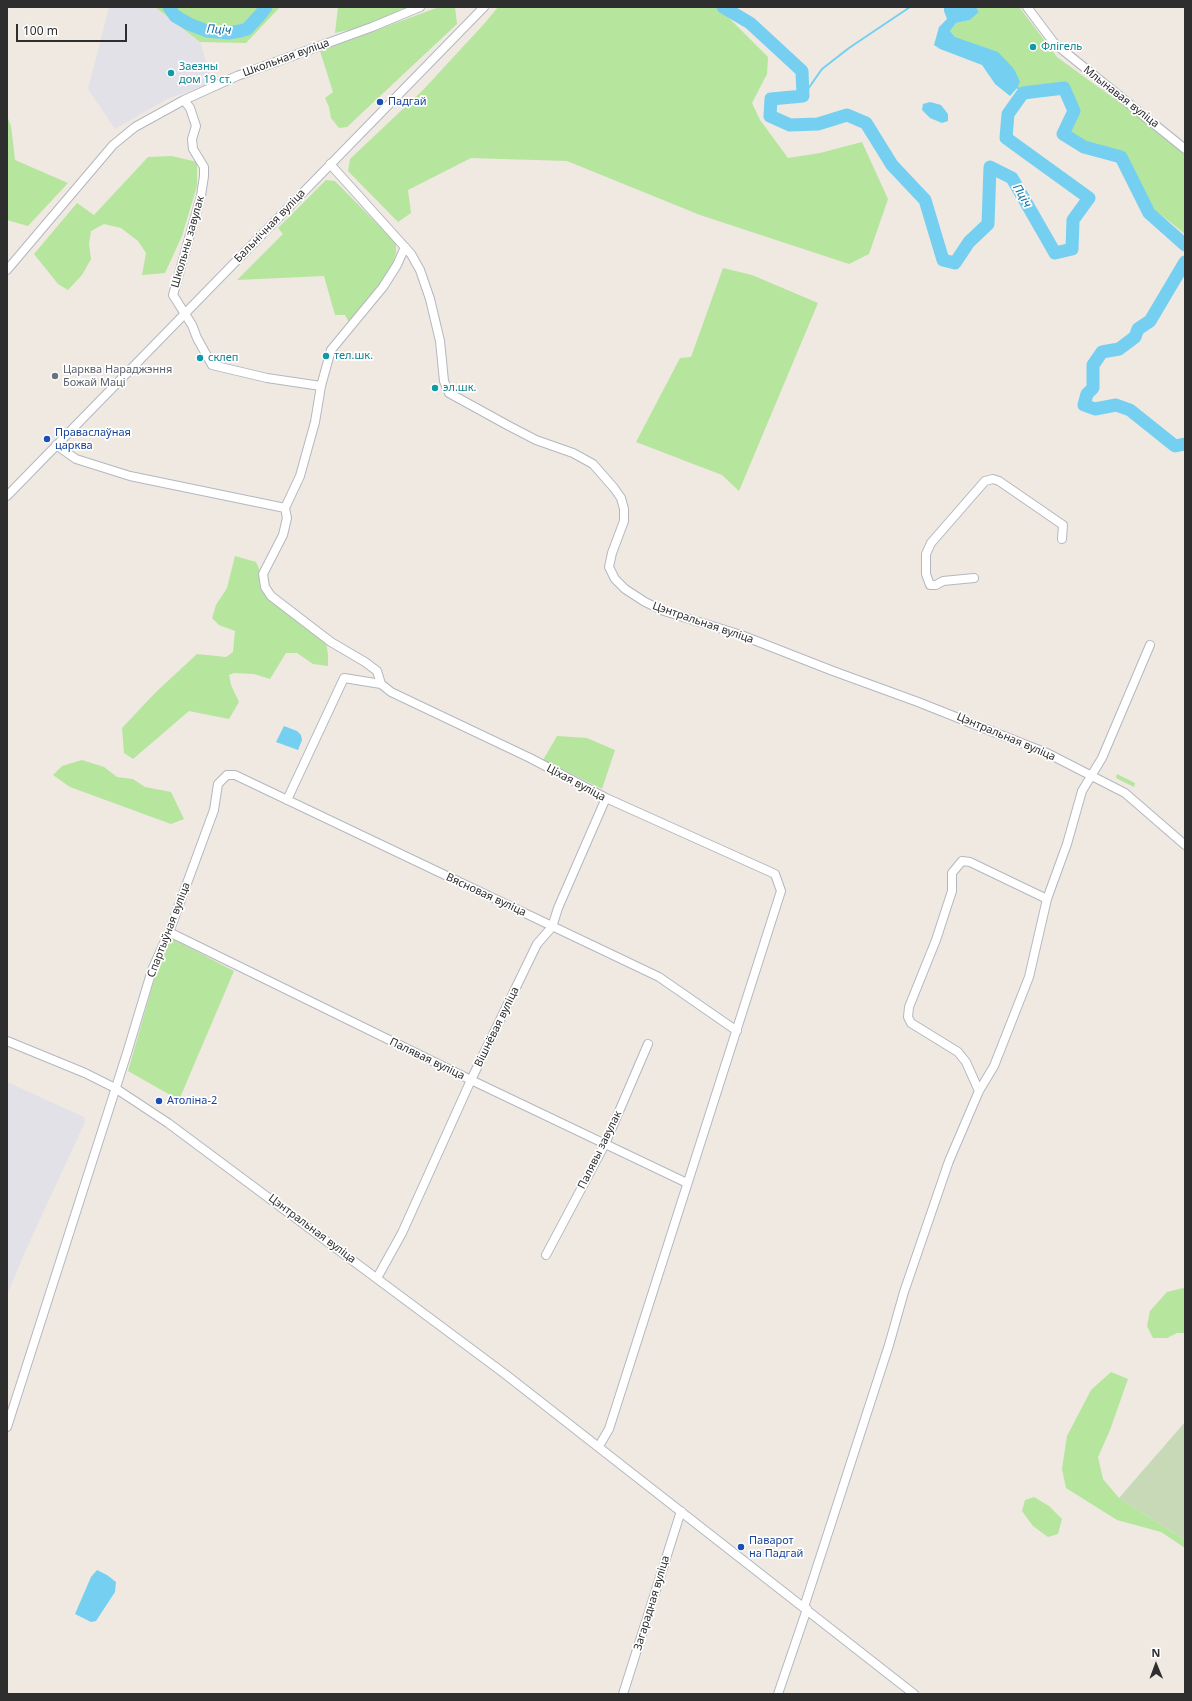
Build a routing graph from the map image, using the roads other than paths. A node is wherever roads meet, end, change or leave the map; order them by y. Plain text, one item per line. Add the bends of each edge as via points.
1 (420, 7) edge
2 (484, 7) edge
3 (1027, 7) edge
4 (184, 100) junction
5 (1185, 149) edge
6 (330, 164) junction
7 (405, 247) junction
8 (7, 270) edge
9 (185, 313) junction
10 (321, 386) junction
11 (56, 445) junction
12 (7, 496) edge
13 (285, 508) junction
14 (1062, 539) dead end
15 (974, 578) dead end
16 (1150, 645) dead end
17 (381, 684) junction
18 (227, 775) joint
19 (1090, 776) junction
20 (606, 798) junction
21 (287, 800) junction
22 (1185, 845) edge
23 (1046, 899) junction
24 (552, 927) junction
25 (169, 932) junction
26 (737, 1031) junction
27 (7, 1041) edge
28 (648, 1044) dead end
29 (471, 1080) junction
30 (115, 1088) junction
31 (979, 1091) junction
32 (604, 1144) junction
33 (687, 1183) junction
34 (546, 1255) dead end
35 (377, 1278) junction
36 (7, 1427) edge
37 (599, 1446) junction
38 (681, 1511) junction
39 (805, 1608) junction
40 (623, 1694) edge
41 (778, 1694) edge
42 (914, 1694) edge

1 - 4 street, Школьная вуліца via 237,76
2 - 6 street, Бальнічная вуліца
3 - 5 street, Млынавая вуліца via 1054,44
4 - 8 street, Школьная вуліца via 134,127 113,145
4 - 9 street, Школьны завулак via 190,108 196,126 192,138 193,149 204,167 201,196 173,294
6 - 7 street
6 - 9 street, Бальнічная вуліца
7 - 10 street via 383,287 331,350
7 - 19 street, Цэнтральная вуліца via 420,270 430,298 440,341 444,381 449,393 536,440 573,453 593,464 608,479 621,498 624,521 608,567 615,579 632,594 664,612 741,635 1020,742
9 - 10 street, Школьны завулак via 212,365 274,379
9 - 11 street, Бальнічная вуліца
10 - 13 street via 315,422 300,476
11 - 12 street, Бальнічная вуліца
11 - 13 street via 76,459 130,476
13 - 17 street via 287,518 283,535 263,574 265,587 271,596 331,642 376,671
14 - 15 street via 1063,526 1060,523 999,481 985,481 931,543 926,554 926,574 930,585
16 - 19 street via 1102,758
17 - 20 street, Ціхая вуліца via 391,692 530,758
17 - 21 street via 344,678
18 - 21 street, Вясновая вуліца via 235,775
18 - 25 street, Спартыўная вуліца via 218,784 214,810
19 - 22 street, Цэнтральная вуліца via 1125,793
19 - 23 street via 1082,791 1067,844
20 - 24 street, Вішнёвая вуліца
20 - 26 street, Ціхая вуліца via 775,874 781,891
21 - 24 street, Вясновая вуліца
23 - 31 street via 1029,977 994,1066
23 - 31 street via 970,862 962,862 952,874 952,891 936,940 909,1007 908,1016 911,1023 958,1052 966,1062
24 - 26 street, Вясновая вуліца via 659,977
24 - 29 street, Вішнёвая вуліца via 537,944
25 - 29 street, Палявая вуліца
25 - 30 street, Спартыўная вуліца via 152,970
26 - 33 street
27 - 30 street, Цэнтральная вуліца
28 - 32 street, Палявы завулак
29 - 32 street, Палявая вуліца
29 - 35 street, Вішнёвая вуліца via 402,1233
30 - 35 street, Цэнтральная вуліца via 168,1123
30 - 36 street, Спартыўная вуліца
31 - 39 street via 949,1161 904,1292
32 - 33 street, Палявая вуліца
32 - 34 street, Палявы завулак
33 - 37 street via 609,1429
35 - 37 street, Цэнтральная вуліца
37 - 38 street, Цэнтральная вуліца
38 - 39 street, Цэнтральная вуліца
38 - 40 street, Загарадная вуліца
39 - 41 street
39 - 42 street, Цэнтральная вуліца

